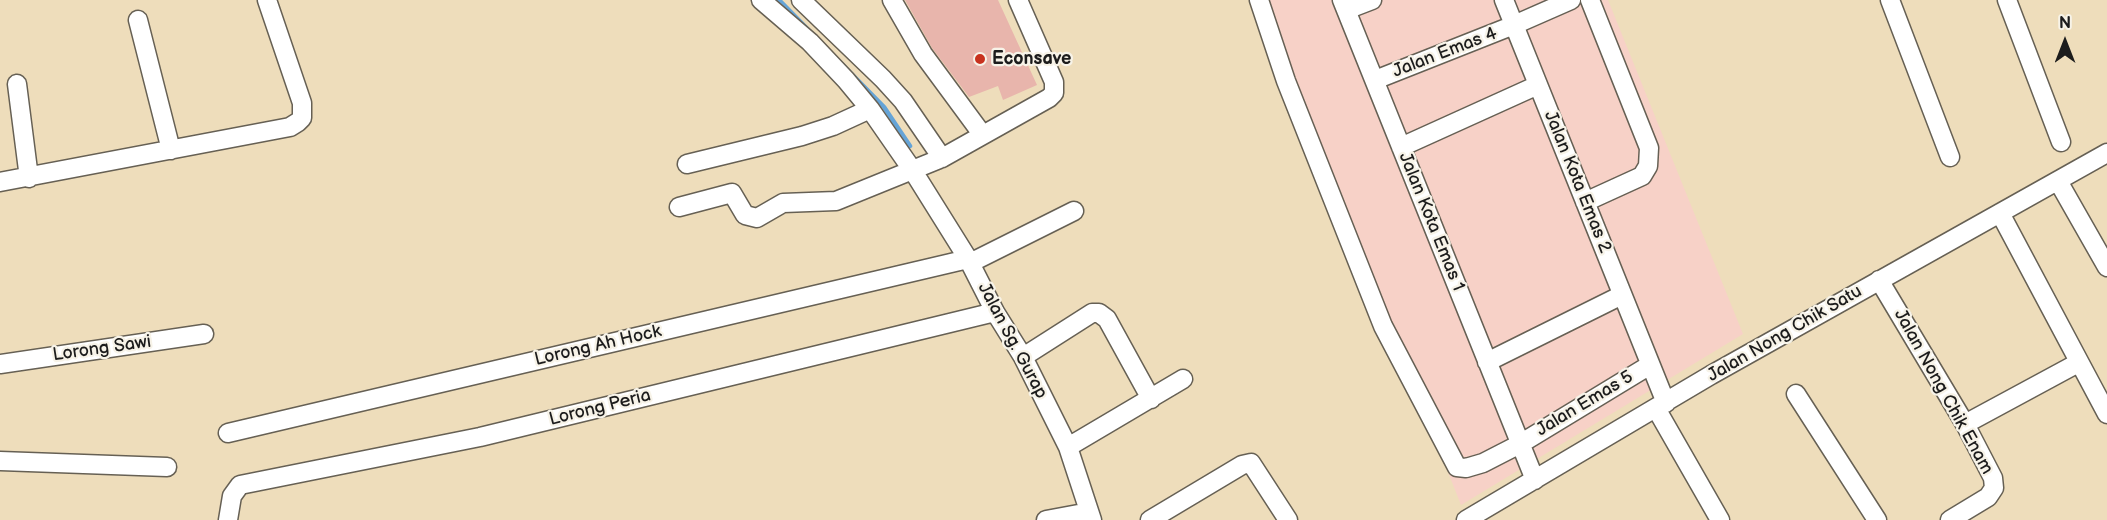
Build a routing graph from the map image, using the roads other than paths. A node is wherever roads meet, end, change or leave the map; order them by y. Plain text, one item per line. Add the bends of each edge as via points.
1 (267, 0) edge
2 (761, 0) edge
3 (801, 0) edge
4 (892, 0) edge
5 (1018, 0) edge
6 (1259, 0) edge
7 (1372, 0) edge
8 (1504, 0) edge
9 (1571, 0) edge
10 (1590, 0) edge
11 (1890, 0) edge
12 (2007, 0) edge
13 (1344, 5) edge
14 (138, 20) dead end
15 (1514, 25) junction
16 (1375, 80) junction
17 (17, 84) dead end
18 (1538, 85) junction
19 (870, 109) junction
20 (981, 134) junction
21 (2061, 142) dead end
22 (1401, 147) junction
23 (171, 150) junction
24 (2107, 153) edge
25 (1950, 157) dead end
26 (942, 158) junction
27 (687, 164) dead end
28 (912, 171) junction
29 (29, 178) junction
30 (2058, 181) junction
31 (0, 182) edge
32 (1585, 202) junction
33 (679, 207) dead end
34 (1074, 210) dead end
35 (2000, 213) junction
36 (969, 261) junction
37 (2107, 267) edge
38 (1879, 280) junction
39 (1622, 295) junction
40 (995, 312) junction
41 (204, 334) dead end
42 (1023, 357) junction
43 (1487, 362) junction
44 (2078, 363) junction
45 (0, 364) edge
46 (1650, 364) junction
47 (1183, 379) dead end
48 (1796, 394) dead end
49 (1151, 399) junction
50 (1661, 406) junction
51 (2107, 414) edge
52 (1965, 424) junction
53 (228, 433) dead end
54 (1520, 444) junction
55 (1068, 447) junction
56 (0, 461) edge
57 (167, 467) dead end
58 (1534, 480) junction
59 (1090, 516) edge
60 (1714, 518) edge
61 (228, 520) edge
62 (1046, 520) edge
63 (1150, 520) edge
64 (1288, 520) edge
65 (1466, 520) edge
66 (1877, 520) edge
67 (1950, 520) edge

1 - 23 street via 302,104 302,118 290,127
2 - 19 street, Jalan Sg. Gurap via 810,42
3 - 26 street via 884,78
4 - 20 street via 923,54
5 - 20 street via 1053,78 1054,93
6 - 54 street, Jalan Emas 5 via 1286,81 1383,326 1450,457 1457,467 1466,468
7 - 13 street
8 - 15 street, Jalan Kota Emas 2
9 - 15 street, Jalan Emas 4
10 - 32 street via 1649,148 1648,166 1642,176
11 - 25 street
12 - 21 street
13 - 16 street, Jalan Kota Emas 1
14 - 23 street
15 - 16 street, Jalan Emas 4
15 - 18 street, Jalan Kota Emas 2
16 - 22 street, Jalan Kota Emas 1
17 - 29 street
18 - 22 street
18 - 32 street, Jalan Kota Emas 2
19 - 27 street via 802,136
19 - 28 street, Jalan Sg. Gurap
20 - 26 street
22 - 43 street, Jalan Kota Emas 1
23 - 29 street
24 - 30 street, Jalan Nong Chik Satu
26 - 28 street
28 - 33 street via 836,201 783,203 757,218 745,215 732,193
28 - 36 street, Jalan Sg. Gurap
29 - 31 street
30 - 35 street, Jalan Nong Chik Satu
30 - 37 street
32 - 39 street, Jalan Kota Emas 2
34 - 36 street, Lorong Ah Hock
35 - 38 street, Jalan Nong Chik Satu
35 - 44 street
36 - 40 street, Jalan Sg. Gurap
36 - 53 street, Lorong Ah Hock
38 - 50 street, Jalan Nong Chik Satu
38 - 52 street, Jalan Nong Chik Enam
39 - 43 street
39 - 46 street, Jalan Kota Emas 2
40 - 42 street, Jalan Sg. Gurap
40 - 61 street, Lorong Peria via 480,437 240,485 232,496
41 - 45 street, Lorong Sawi
42 - 49 street via 1092,313 1099,313 1107,320
42 - 55 street, Jalan Sg. Gurap
43 - 54 street, Jalan Kota Emas 1
44 - 51 street
44 - 52 street
46 - 50 street, Jalan Kota Emas 2
46 - 54 street, Jalan Emas 5
47 - 49 street
48 - 66 street
49 - 55 street
50 - 58 street, Jalan Nong Chik Satu
50 - 60 street, Jalan Kota Emas 2
52 - 67 street, Jalan Nong Chik Enam via 1993,478 1994,488 1988,498
54 - 58 street, Jalan Kota Emas 1
55 - 59 street, Jalan Sg. Gurap
56 - 57 street
58 - 65 street, Jalan Nong Chik Satu
59 - 62 street
63 - 64 street via 1242,465 1254,464

